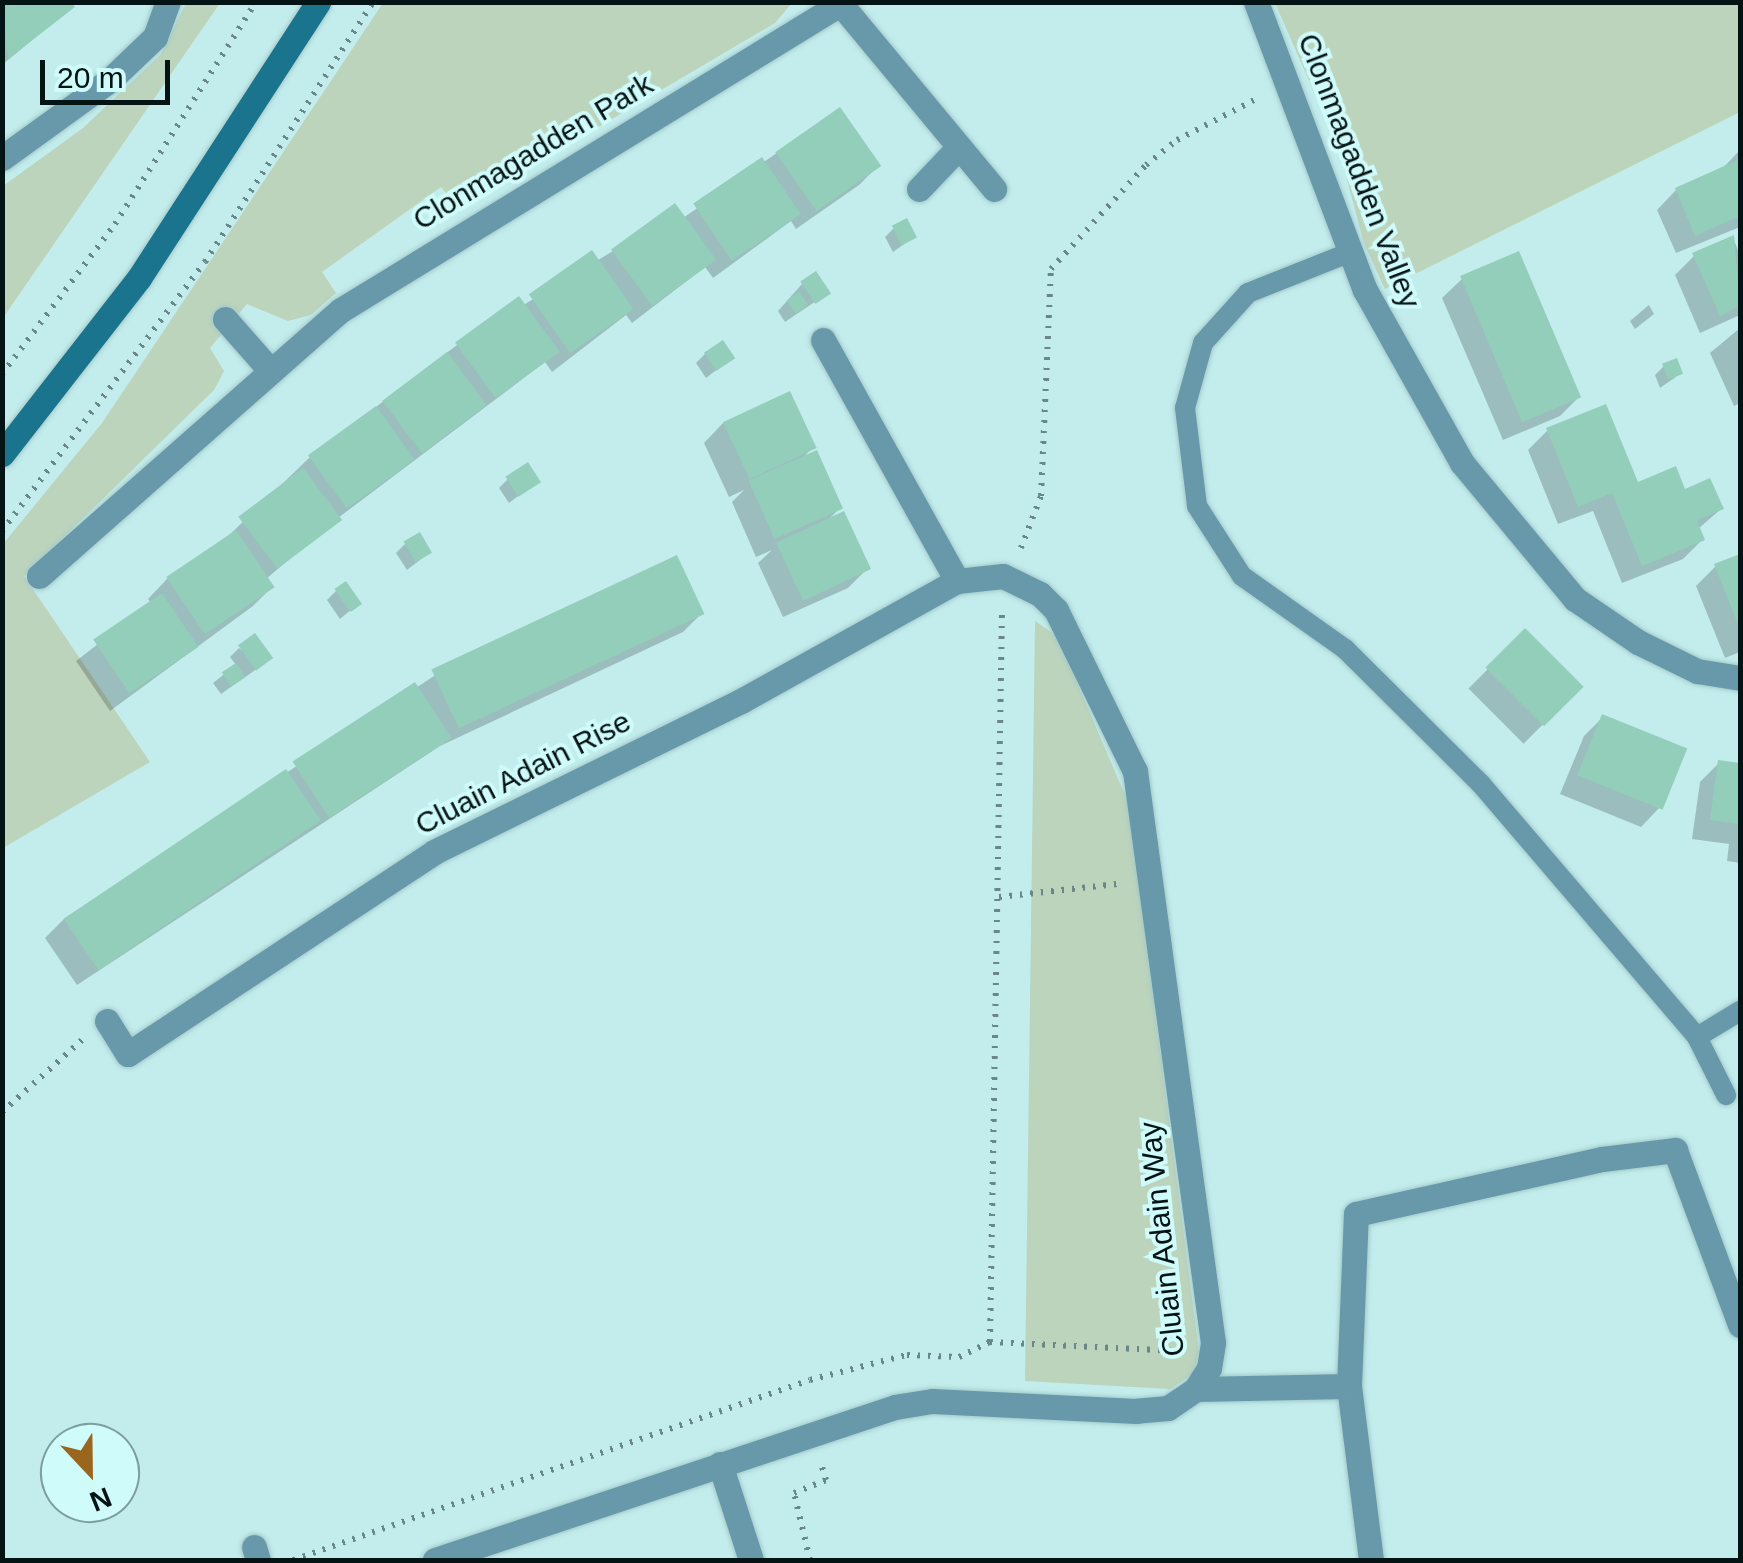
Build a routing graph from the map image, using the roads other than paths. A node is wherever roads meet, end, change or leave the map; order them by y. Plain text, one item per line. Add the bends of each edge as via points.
1 (168, 2) edge
2 (318, 2) edge
3 (1256, 2) edge
4 (839, 3) edge
5 (957, 149) junction
6 (2, 158) edge
7 (919, 189) dead end
8 (994, 189) dead end
9 (1351, 252) junction
10 (224, 319) dead end
11 (822, 340) dead end
12 (269, 369) junction
13 (8, 439) edge
14 (39, 576) dead end
15 (1003, 576) joint
16 (957, 581) junction
17 (1740, 678) edge
18 (1740, 1011) edge
19 (107, 1022) road end
20 (1696, 1036) junction
21 (1726, 1095) dead end
22 (1740, 1324) edge
23 (1349, 1386) junction
24 (1196, 1389) junction
25 (720, 1464) junction
26 (435, 1560) edge
27 (751, 1560) edge
28 (1371, 1560) edge

1 - 6 street via 155,37 111,79
2 - 13 street via 138,278
3 - 9 street, Clonmagadden Valley
4 - 5 street, Clonmagadden Park
4 - 12 street, Clonmagadden Park via 470,226 341,310
5 - 7 street
5 - 8 street, Clonmagadden Park
9 - 17 street, Clonmagadden Valley via 1410,377 1521,542 1575,598 1638,642 1698,671
9 - 20 lane via 1248,293 1203,344 1185,408 1197,506 1242,576 1344,649 1444,744
10 - 12 street
11 - 16 street
12 - 14 street, Clonmagadden Park
15 - 16 street, Cluain Adain Rise
15 - 24 street, Cluain Adain Way via 1056,610 1128,748 1211,1353
16 - 19 street, Cluain Adain Rise via 740,701 434,852 128,1054
18 - 20 lane
20 - 21 lane
22 - 23 street via 1675,1150 1602,1159 1356,1214
23 - 24 street
23 - 28 street
24 - 25 street, Cluain Adain Way via 1168,1408 1136,1411 932,1402 895,1407
25 - 26 street, Cluain Adain Way
25 - 27 street

